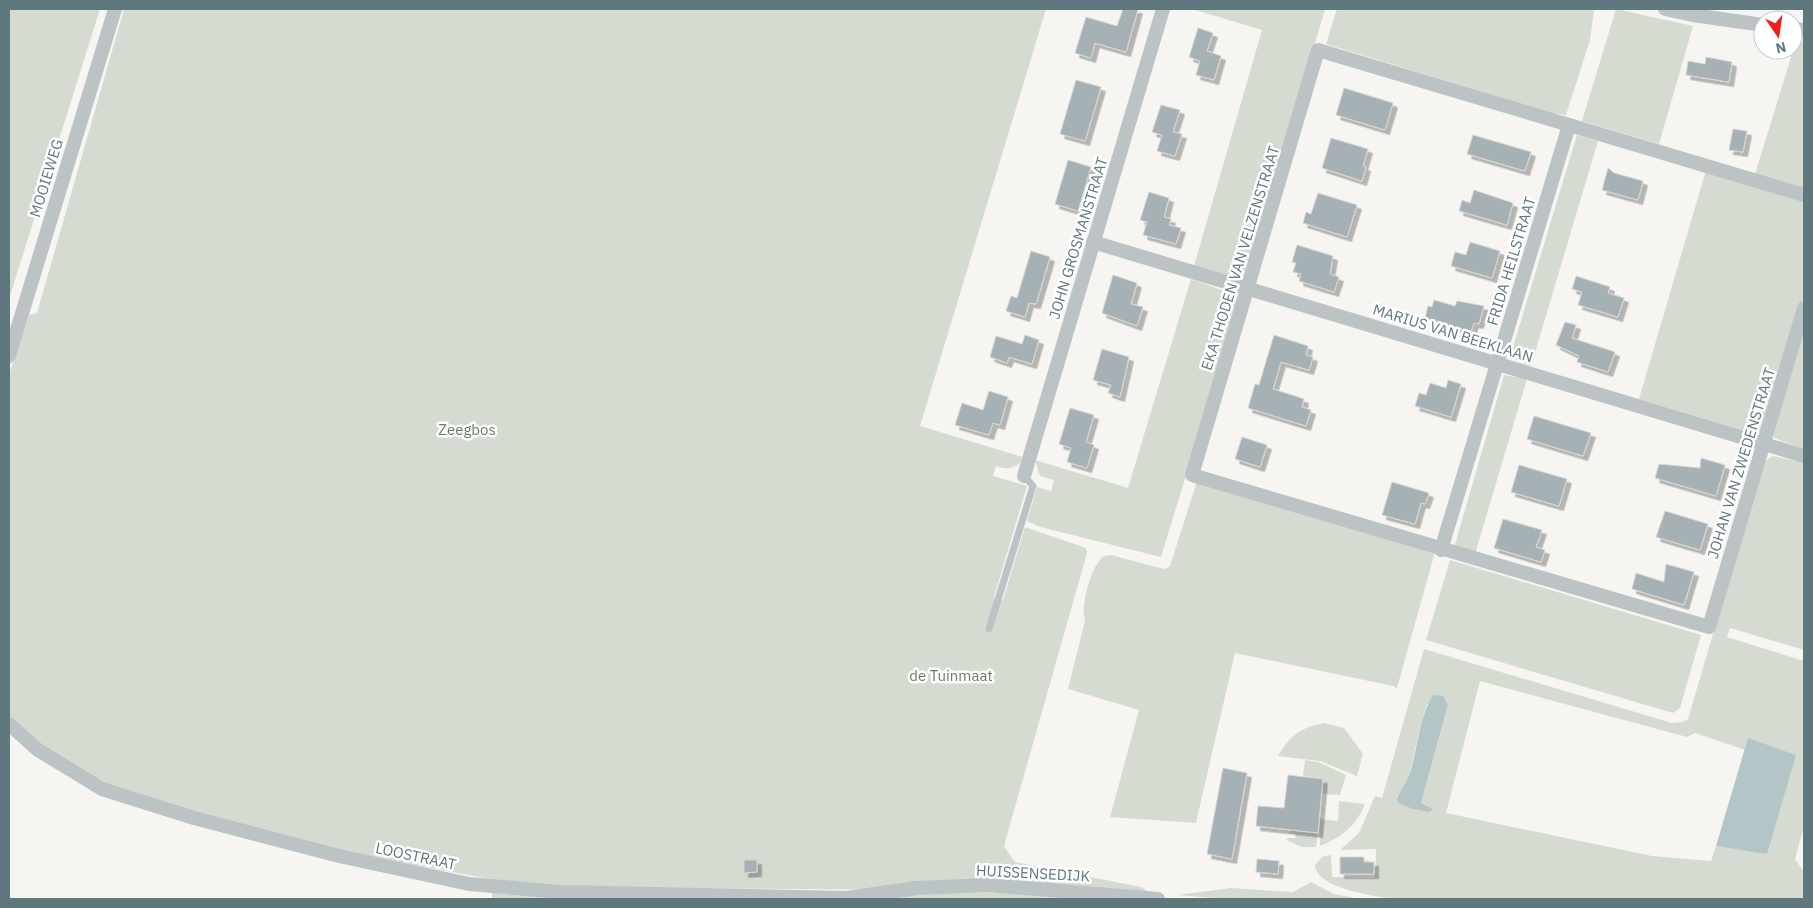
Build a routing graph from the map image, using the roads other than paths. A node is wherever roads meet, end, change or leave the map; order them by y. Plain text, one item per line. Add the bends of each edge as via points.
1 (115, 9) edge
2 (1163, 9) edge
3 (1665, 9) edge
4 (1753, 24) edge
5 (1569, 125) junction
6 (1804, 195) edge
7 (1093, 242) junction
8 (1247, 289) junction
9 (1804, 308) edge
10 (9, 356) edge
11 (1497, 363) junction
12 (1770, 445) junction
13 (1799, 454) edge
14 (1024, 476) joint
15 (1441, 550) junction
16 (989, 629) dead end
17 (9, 724) edge
18 (847, 898) joint
19 (1158, 899) edge

1 - 10 street, MOOIEWEG
2 - 7 street, JOHN GROSMANSTRAAT
3 - 4 street
5 - 6 street
5 - 8 street, EKA THODEN VAN VELZENSTRAAT via 1318,50
5 - 11 street, FRIDA HEILSTRAAT
7 - 8 street, MARIUS VAN BEEKLAAN
7 - 14 street, JOHN GROSMANSTRAAT
8 - 11 street, MARIUS VAN BEEKLAAN
8 - 15 street, EKA THODEN VAN VELZENSTRAAT via 1192,474
9 - 12 street, JOHAN VAN ZWEDENSTRAAT
11 - 12 street, MARIUS VAN BEEKLAAN
11 - 15 street, FRIDA HEILSTRAAT
12 - 13 street, MARIUS VAN BEEKLAAN
12 - 15 street, JOHAN VAN ZWEDENSTRAAT via 1709,627
14 - 16 lane via 1033,486
17 - 18 street, LOOSTRAAT via 38,750 102,789 194,818 340,856 469,884 562,892
18 - 19 street, HUISSENSEDIJK via 916,888 988,885

